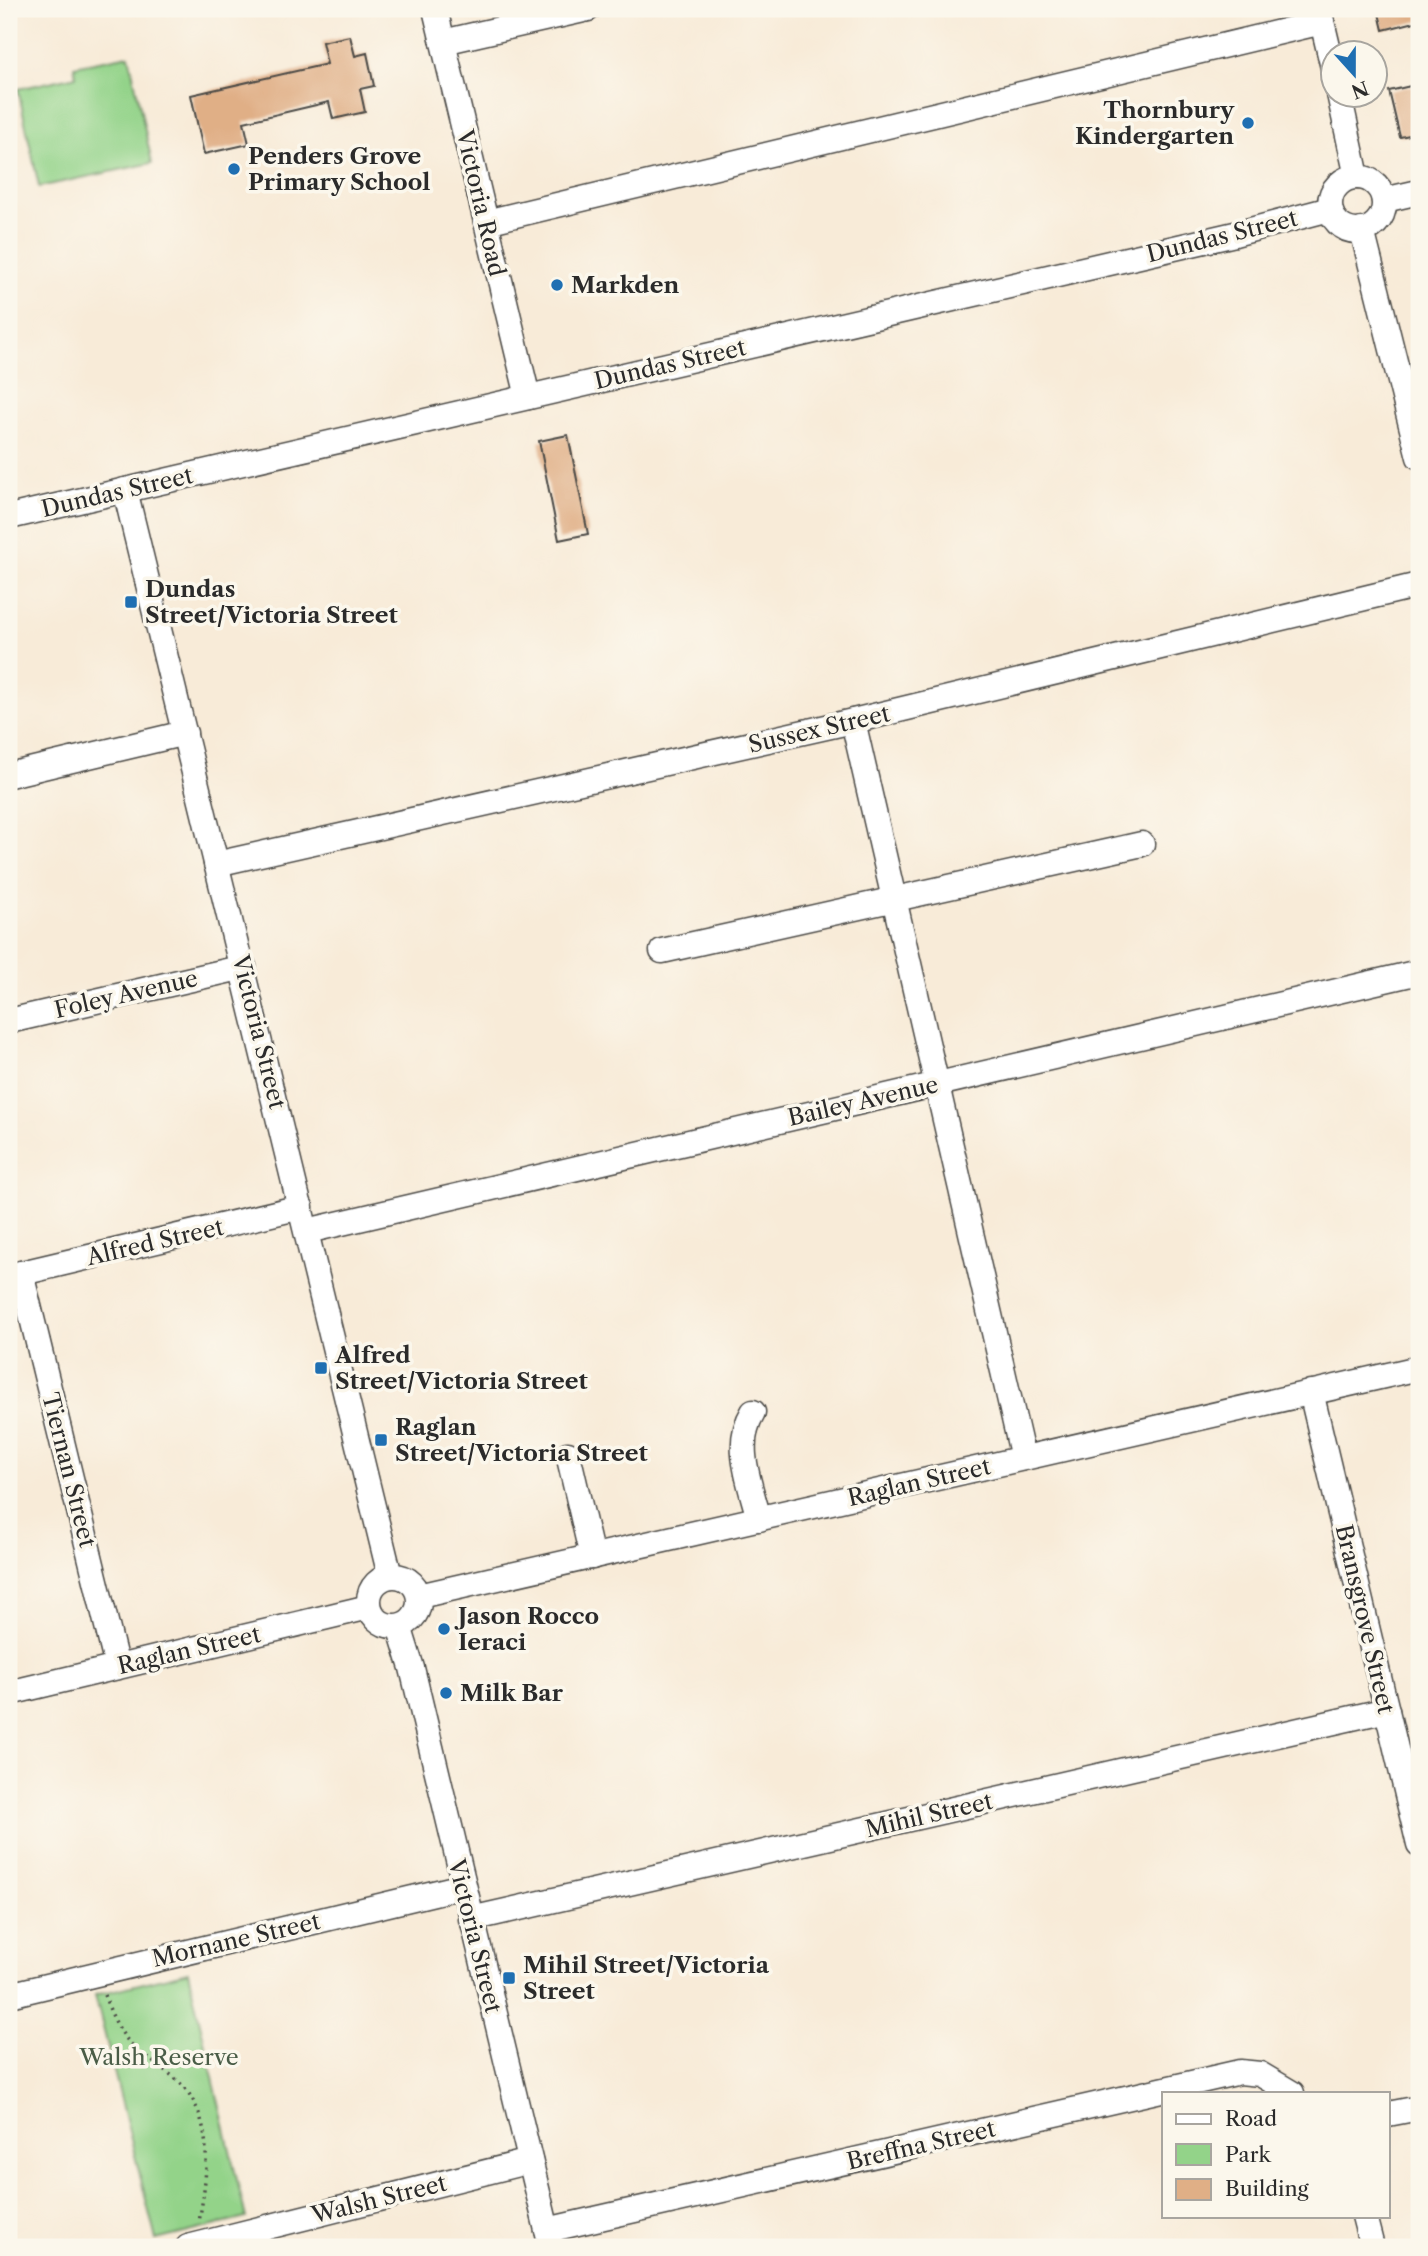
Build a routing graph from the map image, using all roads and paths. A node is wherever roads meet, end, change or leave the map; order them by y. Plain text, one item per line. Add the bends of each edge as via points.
1 (435, 9) edge
2 (588, 9) edge
3 (1321, 15) edge
4 (1326, 38) edge
5 (443, 42) junction
6 (1342, 108) edge
7 (1357, 177) junction
8 (1419, 192) edge
9 (1384, 200) junction
10 (1330, 209) junction
11 (486, 222) junction
12 (1362, 230) junction
13 (528, 397) junction
14 (1415, 424) edge
15 (1419, 457) edge
16 (125, 490) junction
17 (9, 517) edge
18 (1419, 586) edge
19 (853, 721) junction
20 (185, 733) junction
21 (9, 775) edge
22 (1142, 844) dead end
23 (216, 864) junction
24 (896, 900) junction
25 (662, 951) dead end
26 (244, 967) junction
27 (1419, 972) edge
28 (9, 1021) edge
29 (936, 1084) junction
30 (304, 1219) junction
31 (15, 1275) edge
32 (1419, 1368) edge
33 (1311, 1392) junction
34 (753, 1412) dead end
35 (568, 1454) dead end
36 (1023, 1458) junction
37 (759, 1519) junction
38 (592, 1557) junction
39 (390, 1576) junction
40 (419, 1596) junction
41 (369, 1607) junction
42 (398, 1626) junction
43 (117, 1667) junction
44 (9, 1693) edge
45 (1387, 1710) junction
46 (1419, 1845) edge
47 (463, 1886) junction
48 (471, 1919) junction
49 (104, 1994) dead end
50 (9, 1995) edge
51 (1290, 2092) edge
52 (1419, 2108) edge
53 (1390, 2114) edge
54 (530, 2161) junction
55 (1365, 2218) edge
56 (549, 2238) edge
57 (192, 2246) edge
58 (1372, 2247) edge

1 - 5 street, Victoria Road
2 - 5 street
3 - 4 street
3 - 11 street
5 - 11 street, Victoria Road
6 - 7 street
7 - 9 street via 1377,186
7 - 10 street via 1336,186
8 - 9 street
9 - 12 street via 1377,223
10 - 12 street via 1338,224
10 - 13 street, Dundas Street
11 - 13 street, Victoria Road
12 - 14 street
13 - 16 street, Dundas Street
14 - 15 street
16 - 17 street, Dundas Street
16 - 20 street, Victoria Street
18 - 19 street, Sussex Street
19 - 23 street, Sussex Street
19 - 24 street
20 - 21 street
20 - 23 street, Victoria Street
22 - 24 street
23 - 26 street, Victoria Street
24 - 25 street
24 - 29 street
26 - 28 street, Foley Avenue
26 - 30 street, Victoria Street
27 - 29 street, Bailey Avenue
29 - 30 street, Bailey Avenue
29 - 36 street
30 - 31 street, Alfred Street
30 - 39 street, Victoria Street
31 - 43 street, Tiernan Street
32 - 33 street, Raglan Street
33 - 36 street, Raglan Street
33 - 45 street, Bransgrove Street
34 - 37 street via 745,1424 742,1443
35 - 38 street
36 - 37 street, Raglan Street
37 - 38 street, Raglan Street
38 - 40 street, Raglan Street
39 - 40 street via 411,1583
39 - 41 street via 375,1584
40 - 42 street via 415,1615
41 - 42 street via 384,1624
41 - 43 street, Raglan Street
42 - 47 street, Victoria Street
43 - 44 street, Raglan Street
45 - 46 street, Bransgrove Street
45 - 48 street, Mihil Street
47 - 48 street, Victoria Street
47 - 50 street, Mornane Street
48 - 54 street, Victoria Street
49 - 57 path via 113,2018 132,2045 187,2091 198,2113 205,2137 206,2186
51 - 56 street, Breffna Street via 1260,2074 1240,2072
52 - 53 street
54 - 56 street, Victoria Street
54 - 57 street, Walsh Street
55 - 58 street

